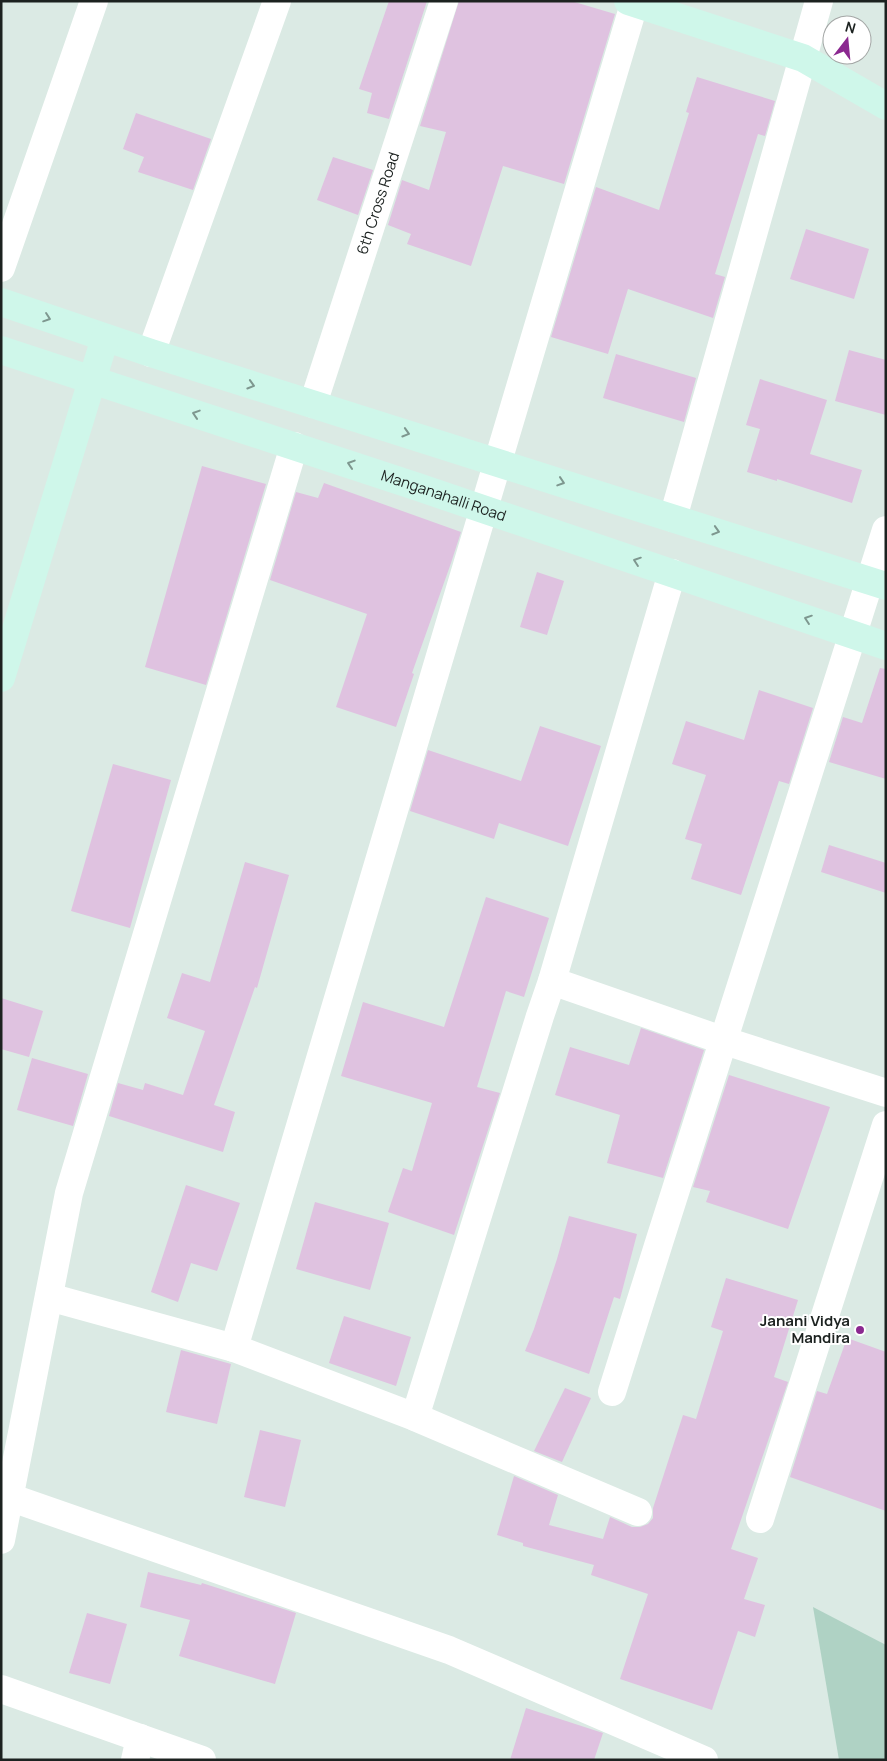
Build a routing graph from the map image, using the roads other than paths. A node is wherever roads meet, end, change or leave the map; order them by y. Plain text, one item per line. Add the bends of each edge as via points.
1 (94, 1) edge
2 (277, 1) edge
3 (444, 1) edge
4 (819, 1) edge
5 (633, 2) edge
6 (803, 58) junction
7 (886, 106) edge
8 (1, 268) edge
9 (1, 302) edge
10 (105, 338) junction
11 (1, 350) edge
12 (151, 353) junction
13 (92, 380) junction
14 (313, 404) junction
15 (294, 446) junction
16 (498, 462) junction
17 (484, 509) junction
18 (673, 518) junction
19 (886, 530) edge
20 (672, 573) junction
21 (878, 583) edge
22 (854, 635) junction
23 (886, 646) edge
24 (1, 678) edge
25 (552, 980) junction
26 (722, 1040) junction
27 (886, 1093) edge
28 (886, 1125) edge
29 (49, 1298) junction
30 (234, 1348) junction
31 (612, 1392) dead end
32 (415, 1416) junction
33 (9, 1497) junction
34 (638, 1512) dead end
35 (760, 1519) dead end
36 (1, 1540) edge
37 (1, 1689) edge
38 (137, 1749) edge
39 (202, 1760) edge
40 (704, 1760) edge

1 - 8 street
2 - 12 street
3 - 14 street, 6th Cross Road
4 - 6 street
5 - 6 main road
5 - 16 street
6 - 7 main road
6 - 18 street
9 -> 10 main road
10 - 12 main road
10 - 13 main road
11 - 13 main road, Manganahalli Road
12 -> 14 main road
15 -> 13 main road, Manganahalli Road
13 - 24 main road
14 -> 16 main road
17 -> 15 main road, Manganahalli Road
15 - 29 street via 69,1194
16 - 17 street
16 -> 18 main road
20 -> 17 main road, Manganahalli Road
17 - 30 street
18 -> 21 main road
19 - 21 street
22 -> 20 main road, Manganahalli Road
20 - 25 street
21 - 22 street
22 - 23 main road, Manganahalli Road
22 - 26 street
25 - 26 street
25 - 32 street
26 - 27 street
26 - 31 street
28 - 35 street
29 - 30 street
29 - 33 street
30 - 32 street
32 - 34 street
33 - 36 street
33 - 40 street via 449,1650
37 - 38 street
38 - 39 street

